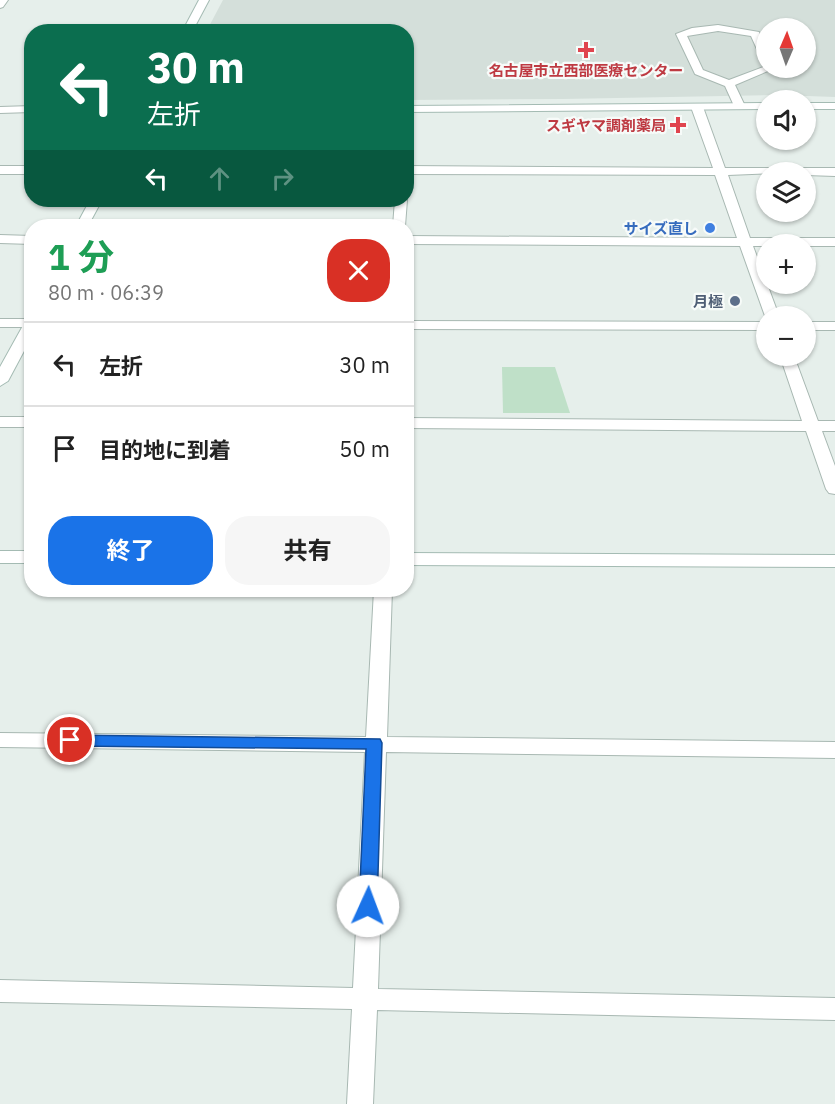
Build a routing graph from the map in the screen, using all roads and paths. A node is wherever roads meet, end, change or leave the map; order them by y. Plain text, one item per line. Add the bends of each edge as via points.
1 (3, 0) edge
2 (204, 0) edge
3 (0, 5) edge
4 (191, 24) edge
5 (756, 36) edge
6 (756, 73) edge
7 (729, 84) junction
8 (739, 106) junction
9 (756, 106) edge
10 (816, 106) edge
11 (835, 106) edge
12 (697, 107) junction
13 (414, 108) edge
14 (24, 109) edge
15 (0, 110) edge
16 (0, 170) edge
17 (24, 170) edge
18 (414, 170) edge
19 (720, 172) junction
20 (835, 172) edge
21 (0, 239) edge
22 (24, 240) edge
23 (414, 240) edge
24 (745, 241) junction
25 (835, 242) edge
26 (768, 306) edge
27 (0, 323) edge
28 (24, 323) edge
29 (414, 325) edge
30 (756, 326) edge
31 (816, 326) edge
32 (835, 326) edge
33 (24, 336) edge
34 (791, 366) edge
35 (0, 381) edge
36 (0, 422) edge
37 (24, 422) edge
38 (414, 423) edge
39 (812, 425) junction
40 (835, 426) edge
41 (835, 489) edge
42 (0, 557) edge
43 (24, 557) edge
44 (414, 559) edge
45 (835, 561) edge
46 (383, 597) edge
47 (0, 740) edge
48 (375, 743) junction
49 (835, 750) edge
50 (0, 991) edge
51 (365, 999) junction
52 (835, 1009) edge
53 (360, 1104) edge

1 - 3 street
2 - 4 street
5 - 7 street via 728,26 707,26 681,34 699,72
6 - 7 street
7 - 8 street
8 - 9 street
8 - 12 street
10 - 11 street
12 - 13 street
12 - 19 street
14 - 15 street
16 - 17 street
18 - 19 street
19 - 20 street
19 - 24 street
21 - 22 street
23 - 24 street
24 - 25 street
24 - 26 street
27 - 28 street
29 - 30 street
31 - 32 street
33 - 35 street
34 - 39 street
36 - 37 street
38 - 39 street
39 - 40 street
39 - 41 street
42 - 43 street
44 - 45 street
46 - 48 street
47 - 48 street
48 - 49 street
48 - 51 street
50 - 51 street
51 - 52 street
51 - 53 street

